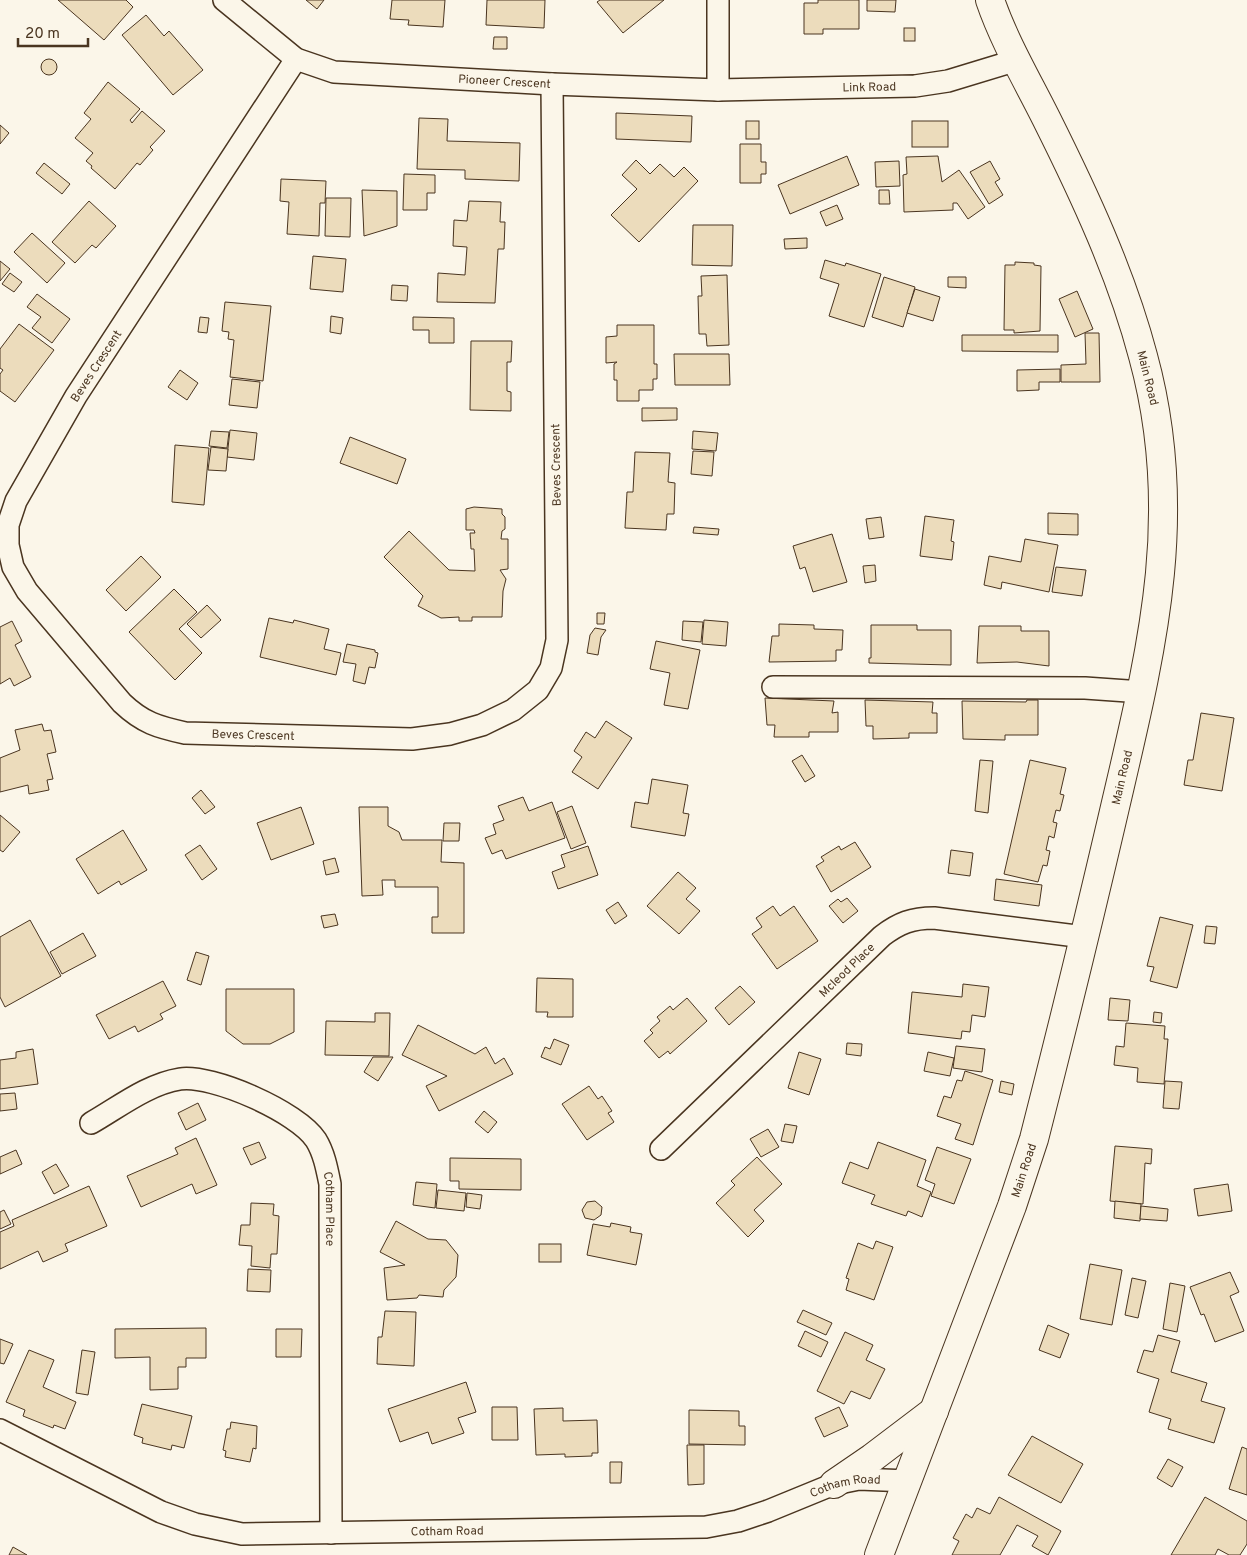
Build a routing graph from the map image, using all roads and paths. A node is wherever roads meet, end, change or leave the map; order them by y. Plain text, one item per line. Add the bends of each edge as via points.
1 (224, 0) edge
2 (718, 0) edge
3 (990, 0) edge
4 (296, 59) junction
5 (1017, 60) junction
6 (552, 84) junction
7 (718, 90) junction
8 (773, 687) dead end
9 (1142, 692) junction
10 (1084, 937) junction
11 (91, 1123) dead end
12 (661, 1149) dead end
13 (934, 1411) junction
14 (0, 1430) edge
15 (908, 1481) junction
16 (834, 1484) junction
17 (331, 1533) junction
18 (879, 1555) edge

1 - 4 street, Pioneer Crescent
2 - 7 street
3 - 5 main road, Main Road
4 - 6 street, Pioneer Crescent via 334,72
4 - 6 street, Beves Crescent via 76,396 16,501 8,525 12,567 27,591 122,704 138,718 157,727 185,733 412,739 450,734 482,725 513,710 538,690 551,668 557,640
5 - 7 street, Link Road via 948,81 915,86
5 - 9 main road, Main Road via 1082,190 1143,353 1158,414 1165,521 1162,572
6 - 7 street, Pioneer Crescent
8 - 9 street via 1085,688
9 - 10 main road, Main Road
10 - 12 street, Mcleod Place via 934,918 898,923
10 - 13 main road, Main Road via 1031,1147 1012,1206
11 - 17 street, Cotham Place via 160,1084 202,1079 236,1089 298,1122 316,1139 326,1162 330,1184
13 - 15 main road, Main Road
13 - 16 main road
14 - 17 street, Cotham Road via 161,1512 195,1524 242,1534
15 - 16 street, Cotham Road via 859,1479
15 - 18 main road, Main Road
16 - 17 street, Cotham Road via 768,1511 706,1527

